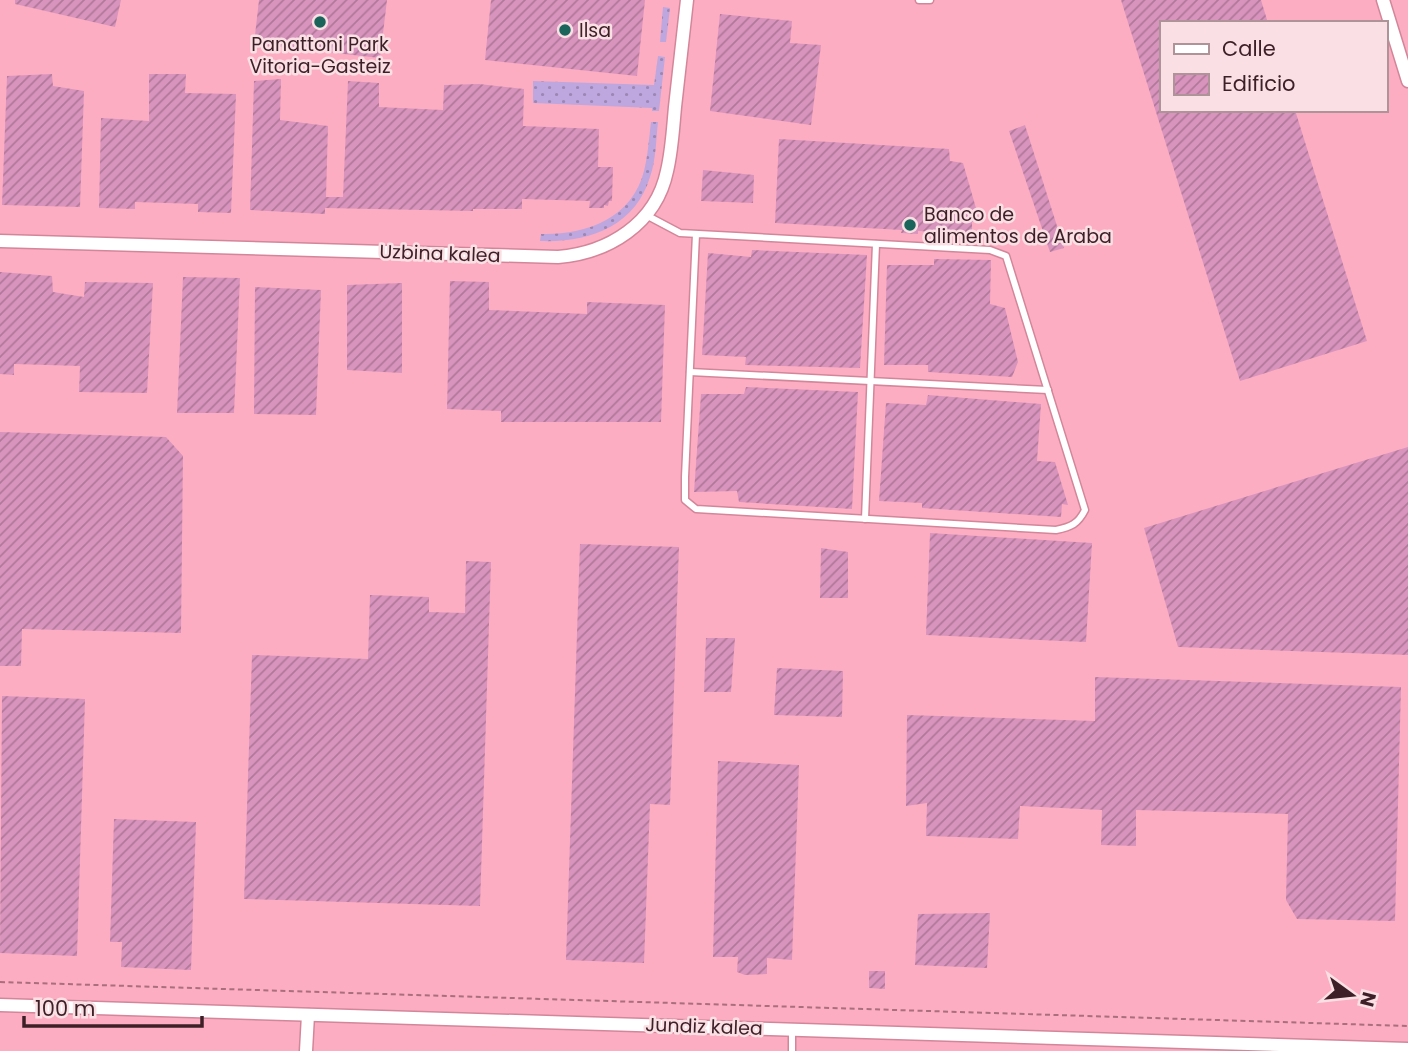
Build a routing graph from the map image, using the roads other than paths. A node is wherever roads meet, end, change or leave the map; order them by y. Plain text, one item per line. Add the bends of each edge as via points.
1 (687, 0) edge
2 (919, 0) edge
3 (930, 0) edge
4 (1383, 0) edge
5 (1408, 81) edge
6 (646, 215) junction
7 (696, 234) junction
8 (0, 241) edge
9 (876, 244) junction
10 (690, 372) junction
11 (871, 381) junction
12 (1048, 390) junction
13 (865, 519) junction
14 (0, 1005) edge
15 (308, 1015) junction
16 (792, 1029) junction
17 (1191, 1047) edge
18 (1408, 1049) edge
19 (306, 1051) edge
20 (792, 1051) edge

1 - 6 street, Uzbina kalea via 667,173
2 - 3 lane
4 - 5 street
6 - 7 lane via 680,233
6 - 8 street, Uzbina kalea via 604,247 558,257
7 - 9 lane
7 - 10 lane
9 - 11 lane
9 - 12 lane via 990,250 1006,256
10 - 11 lane
10 - 13 lane via 685,500 696,509
11 - 12 lane
11 - 13 lane
12 - 13 lane via 1085,510 1079,521 1056,530
14 - 15 street, Jundiz kalea
15 - 16 street, Jundiz kalea
15 - 19 street
16 - 17 street, Jundiz kalea
16 - 20 lane
17 - 18 street, Jundiz kalea

